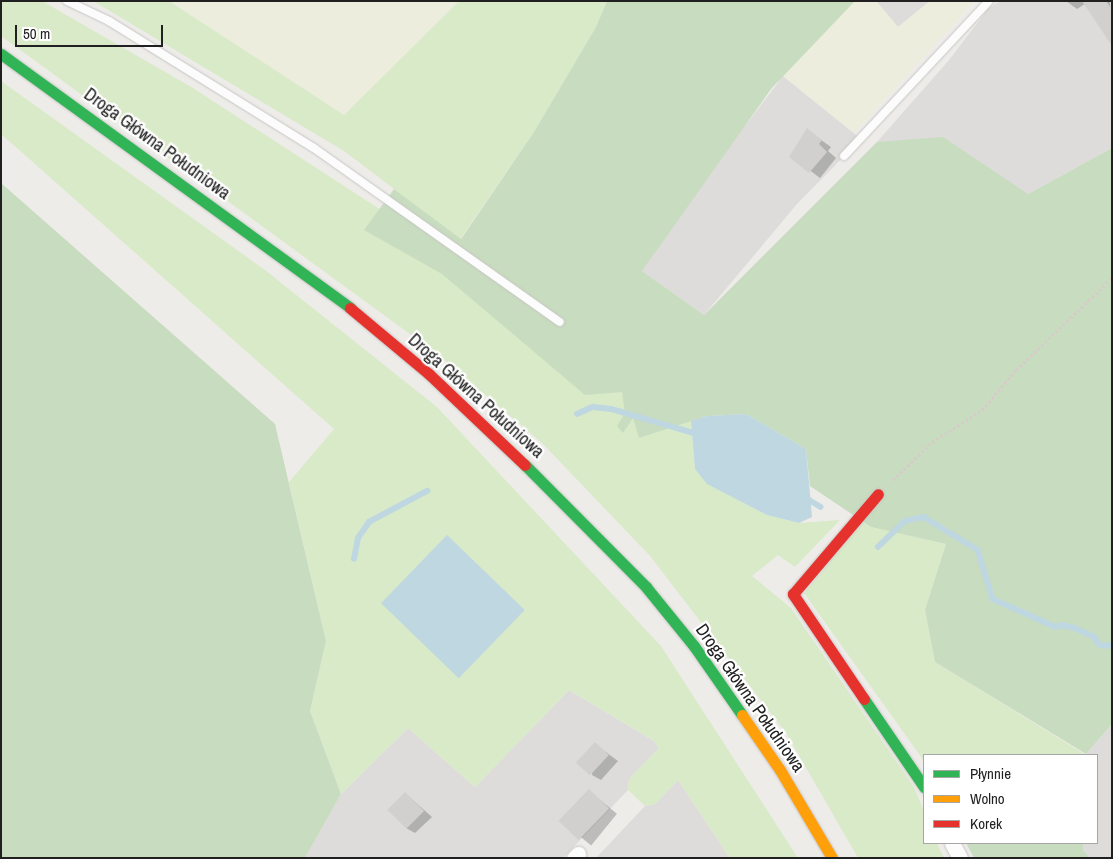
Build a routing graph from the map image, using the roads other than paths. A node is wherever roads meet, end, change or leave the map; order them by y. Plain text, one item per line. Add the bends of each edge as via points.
1 (66, 1) edge
2 (990, 1) edge
3 (1, 54) edge
4 (844, 156) dead end
5 (560, 322) dead end
6 (878, 494) road end
7 (923, 785) edge
8 (953, 844) edge
9 (832, 858) edge
10 (960, 858) edge

1 - 5 lane via 109,21 314,148
2 - 4 lane
3 - 9 main road, Droga Główna Południowa via 331,292 429,374 510,449 633,574 670,617 749,723
6 - 7 main road via 793,594
8 - 10 street

